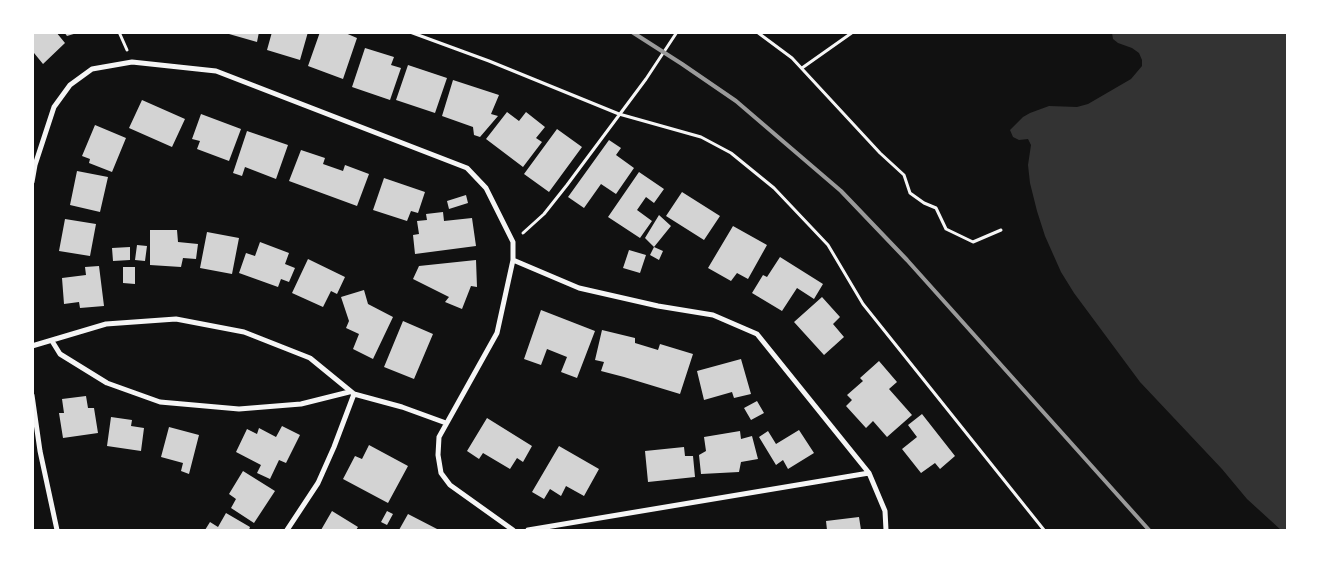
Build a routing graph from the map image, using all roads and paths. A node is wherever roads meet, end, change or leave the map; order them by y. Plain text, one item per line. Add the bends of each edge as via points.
1 (119, 32) edge
2 (410, 32) edge
3 (677, 32) edge
4 (757, 32) edge
5 (853, 32) edge
6 (132, 62) junction
7 (802, 68) junction
8 (619, 114) junction
9 (32, 182) edge
10 (1001, 230) dead end
11 (513, 242) junction
12 (513, 260) junction
13 (52, 341) junction
14 (32, 346) edge
15 (351, 393) junction
16 (32, 395) edge
17 (446, 423) junction
18 (869, 473) junction
19 (57, 530) edge
20 (287, 530) edge
21 (513, 530) edge
22 (528, 530) edge
23 (886, 530) edge
24 (1044, 530) edge

1 - 6 path
2 - 8 path
3 - 8 path
4 - 7 path
5 - 7 path
6 - 9 street via 92,69 70,85 54,107
6 - 11 street via 216,70 467,168 486,188
7 - 10 path via 904,175 910,193 936,208 946,229 973,242
8 - 11 path via 544,214
8 - 24 path via 701,137 731,153 774,188 828,245 863,304
11 - 12 street
12 - 17 street via 497,333
12 - 18 street via 579,288 713,315 758,334
13 - 14 street
13 - 15 street via 60,354 107,383 160,402 239,410 301,404
13 - 15 street via 106,324 176,319 244,332 310,358
15 - 17 street
15 - 20 street via 334,447 318,483
16 - 19 street
17 - 21 street via 439,437 441,473 450,485
18 - 22 street
18 - 23 street via 885,511

